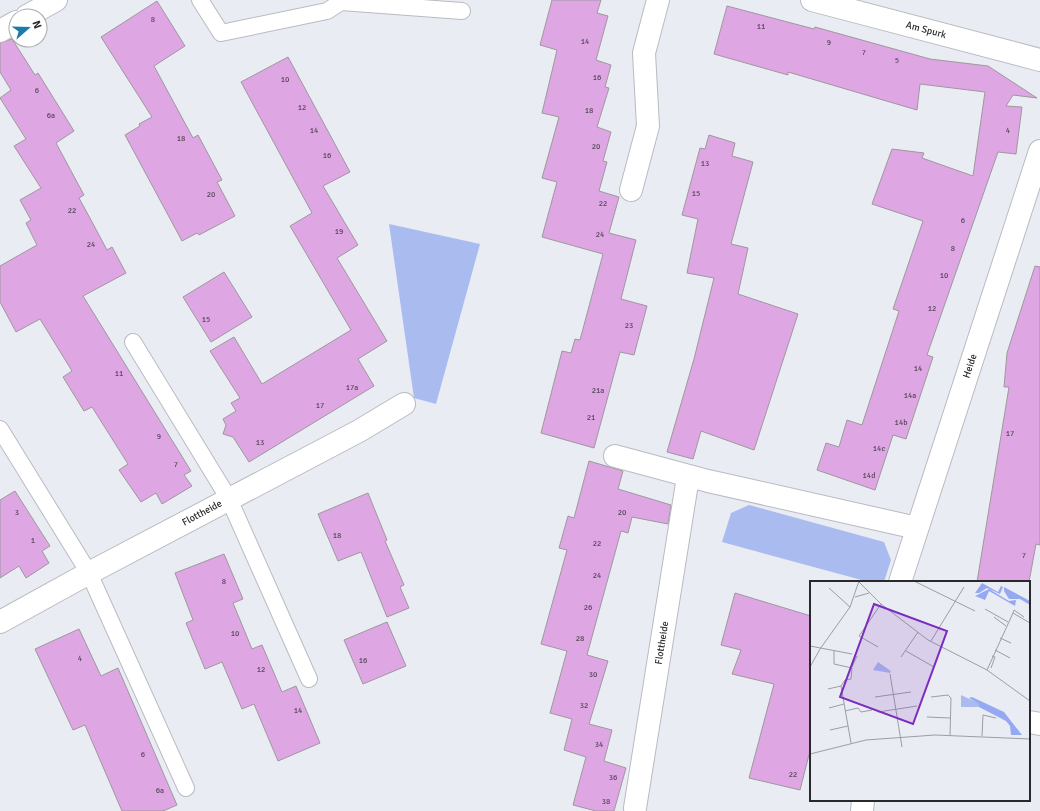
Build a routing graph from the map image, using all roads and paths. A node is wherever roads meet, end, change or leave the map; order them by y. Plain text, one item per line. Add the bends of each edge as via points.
1 (56, 0) edge
2 (200, 0) edge
3 (658, 0) edge
4 (812, 0) edge
5 (341, 1) edge
6 (42, 8) edge
7 (462, 11) dead end
8 (1040, 60) edge
9 (1040, 151) edge
10 (631, 190) dead end
11 (133, 342) dead end
12 (404, 404) dead end
13 (0, 429) edge
14 (615, 456) dead end
15 (688, 477) junction
16 (229, 499) junction
17 (917, 528) junction
18 (89, 573) junction
19 (900, 581) edge
20 (0, 622) edge
21 (309, 679) dead end
22 (1030, 722) edge
23 (1040, 724) edge
24 (186, 788) dead end
25 (863, 801) edge
26 (635, 808) dead end
27 (862, 811) edge

1 - 6 street
2 - 5 lane via 221,33 327,11
3 - 10 street via 644,53 648,126
4 - 8 street, Am Spurk
5 - 7 lane
9 - 17 street, Heide
11 - 16 lane
12 - 16 street, Flottheide via 359,431
13 - 18 lane
14 - 15 street
15 - 17 street
15 - 26 street, Flottheide
16 - 18 street, Flottheide
16 - 21 lane
17 - 19 street, Heide
18 - 20 street, Flottheide
18 - 24 lane
22 - 23 street
25 - 27 street

